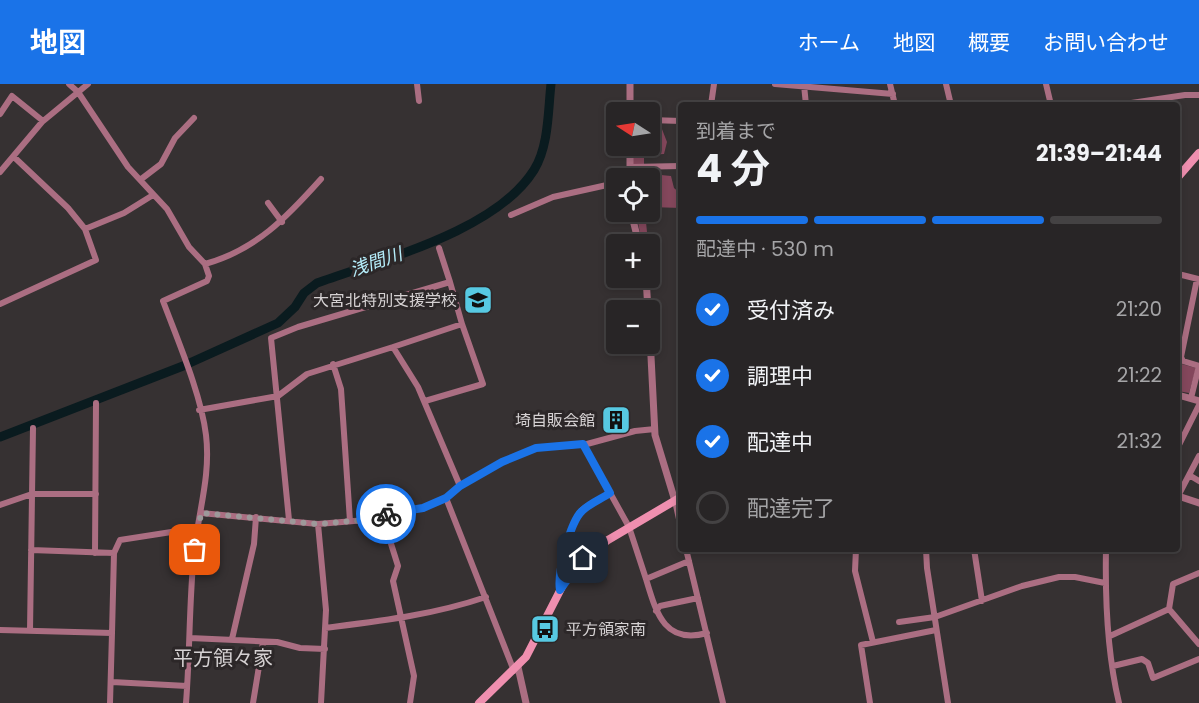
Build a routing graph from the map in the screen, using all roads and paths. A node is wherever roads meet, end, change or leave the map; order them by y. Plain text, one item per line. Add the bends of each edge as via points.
1 (69, 84) edge
2 (88, 84) edge
3 (417, 84) edge
4 (630, 84) edge
5 (714, 84) edge
6 (775, 84) edge
7 (890, 84) edge
8 (946, 84) edge
9 (1046, 84) edge
10 (805, 85) edge
11 (78, 92) junction
12 (893, 94) junction
13 (1199, 95) edge
14 (419, 101) dead end
15 (630, 102) edge
16 (711, 102) edge
17 (806, 102) edge
18 (894, 102) edge
19 (950, 102) edge
20 (1050, 102) edge
21 (1140, 102) edge
22 (0, 114) edge
23 (194, 118) dead end
24 (660, 120) edge
25 (43, 121) junction
26 (678, 121) edge
27 (1199, 153) edge
28 (630, 156) edge
29 (14, 157) junction
30 (678, 166) edge
31 (630, 167) joint
32 (0, 172) edge
33 (1180, 175) edge
34 (321, 178) dead end
35 (140, 180) junction
36 (606, 185) edge
37 (153, 195) junction
38 (268, 203) dead end
39 (511, 215) dead end
40 (282, 222) junction
41 (85, 230) junction
42 (439, 248) dead end
43 (205, 264) junction
44 (1180, 274) edge
45 (1198, 279) edge
46 (450, 282) junction
47 (0, 304) edge
48 (462, 324) junction
49 (393, 347) junction
50 (651, 354) edge
51 (333, 364) junction
52 (1199, 366) edge
53 (1180, 395) edge
54 (278, 396) junction
55 (1191, 398) junction
56 (425, 401) junction
57 (1199, 401) edge
58 (96, 403) dead end
59 (1199, 405) edge
60 (200, 410) junction
61 (33, 428) dead end
62 (655, 429) junction
63 (1180, 443) edge
64 (583, 444) junction
65 (1199, 457) edge
66 (1188, 475) junction
67 (1199, 481) edge
68 (460, 486) junction
69 (1180, 492) edge
70 (610, 493) junction
71 (32, 494) junction
72 (96, 494) junction
73 (1180, 497) edge
74 (446, 498) junction
75 (678, 499) edge
76 (1199, 503) edge
77 (0, 505) edge
78 (201, 513) junction
79 (382, 515) junction
80 (256, 517) junction
81 (289, 520) junction
82 (350, 521) junction
83 (318, 524) junction
84 (629, 527) junction
85 (197, 528) junction
86 (31, 550) junction
87 (687, 552) edge
88 (856, 552) edge
89 (926, 552) edge
90 (974, 552) edge
91 (1106, 552) edge
92 (95, 553) junction
93 (114, 554) junction
94 (689, 561) junction
95 (1199, 573) edge
96 (646, 579) junction
97 (1105, 583) junction
98 (560, 590) junction
99 (486, 597) junction
100 (698, 598) junction
101 (982, 601) junction
102 (1169, 609) junction
103 (656, 611) junction
104 (935, 617) junction
105 (402, 618) junction
106 (899, 622) dead end
107 (326, 628) junction
108 (0, 630) edge
109 (936, 630) junction
110 (30, 631) junction
111 (112, 633) junction
112 (707, 633) junction
113 (1110, 636) junction
114 (190, 638) junction
115 (232, 639) junction
116 (263, 642) junction
117 (873, 642) junction
118 (1199, 644) edge
119 (325, 649) junction
120 (1199, 659) edge
121 (1113, 666) junction
122 (516, 669) junction
123 (112, 682) junction
124 (187, 686) junction
125 (111, 703) edge
126 (186, 703) edge
127 (253, 703) edge
128 (321, 703) edge
129 (410, 703) edge
130 (479, 703) edge
131 (526, 703) edge
132 (723, 703) edge
133 (870, 703) edge
134 (948, 703) edge
135 (1119, 703) edge

1 - 11 street
2 - 11 street
3 - 14 street
4 - 15 street
5 - 16 street
6 - 10 street
7 - 12 street
8 - 19 street
9 - 20 street
10 - 12 street
10 - 17 street
11 - 25 street
11 - 35 street
12 - 18 street
13 - 21 street
22 - 25 street via 12,96
23 - 35 street via 175,138 161,164
24 - 26 street
25 - 29 street
27 - 33 main road
28 - 31 street
29 - 32 street
29 - 41 street via 47,185
30 - 31 street
34 - 40 street
35 - 37 street
36 - 39 street via 553,196
37 - 41 street
37 - 43 street
38 - 40 street
40 - 43 street via 241,252
41 - 47 street via 96,260
42 - 46 street
43 - 60 street via 207,281 163,301
44 - 45 street
45 - 52 street via 1181,357
46 - 48 street
46 - 54 street via 271,338
48 - 49 street
48 - 56 street via 483,384
49 - 51 street
49 - 56 street
50 - 62 street
51 - 54 street via 307,374
51 - 82 street via 341,389
52 - 55 street
53 - 55 street
54 - 60 street
54 - 81 street
55 - 57 street
56 - 68 street
58 - 72 street
59 - 63 street
60 - 78 street via 207,445
61 - 71 street
62 - 64 street via 635,430
62 - 75 street
64 - 68 street via 536,448
64 - 70 street
65 - 66 street
66 - 67 street
66 - 69 street
68 - 74 street
70 - 84 street
70 - 98 street via 584,509 574,523 559,579
71 - 72 street
71 - 77 street
71 - 86 street
72 - 92 street
73 - 76 street
74 - 79 street via 423,508
74 - 99 street
75 - 84 main road
78 - 80 street
78 - 85 street
79 - 82 street
79 - 105 street via 398,566 393,581
80 - 81 street
80 - 115 street via 254,544
81 - 83 street
82 - 83 street
83 - 107 street
84 - 96 street
84 - 98 main road via 583,558
85 - 93 street via 125,538
85 - 114 street
86 - 92 street
86 - 110 street
87 - 94 street
88 - 117 street via 855,571
89 - 104 street
90 - 101 street
91 - 97 street
92 - 93 street
93 - 111 street
94 - 96 street
94 - 100 street
95 - 102 street via 1173,584
96 - 103 street
97 - 101 street via 1059,577 1022,585
97 - 113 street
98 - 122 main road via 532,647
99 - 105 street
99 - 122 street
100 - 103 street via 660,606
100 - 112 street
101 - 104 street
102 - 113 street
102 - 118 street
103 - 112 street via 668,627 690,638
104 - 106 street
104 - 109 street
105 - 107 street
105 - 129 street via 414,676
107 - 119 street
108 - 110 street
109 - 117 street
109 - 134 street
110 - 111 street
111 - 123 street
112 - 132 street
113 - 121 street
114 - 115 street
114 - 124 street
115 - 116 street
116 - 119 street
116 - 127 street
117 - 133 street via 861,645
119 - 128 street
120 - 121 street via 1153,678 1142,658
121 - 135 street
122 - 130 main road
122 - 131 street
123 - 124 street
123 - 125 street
124 - 126 street

